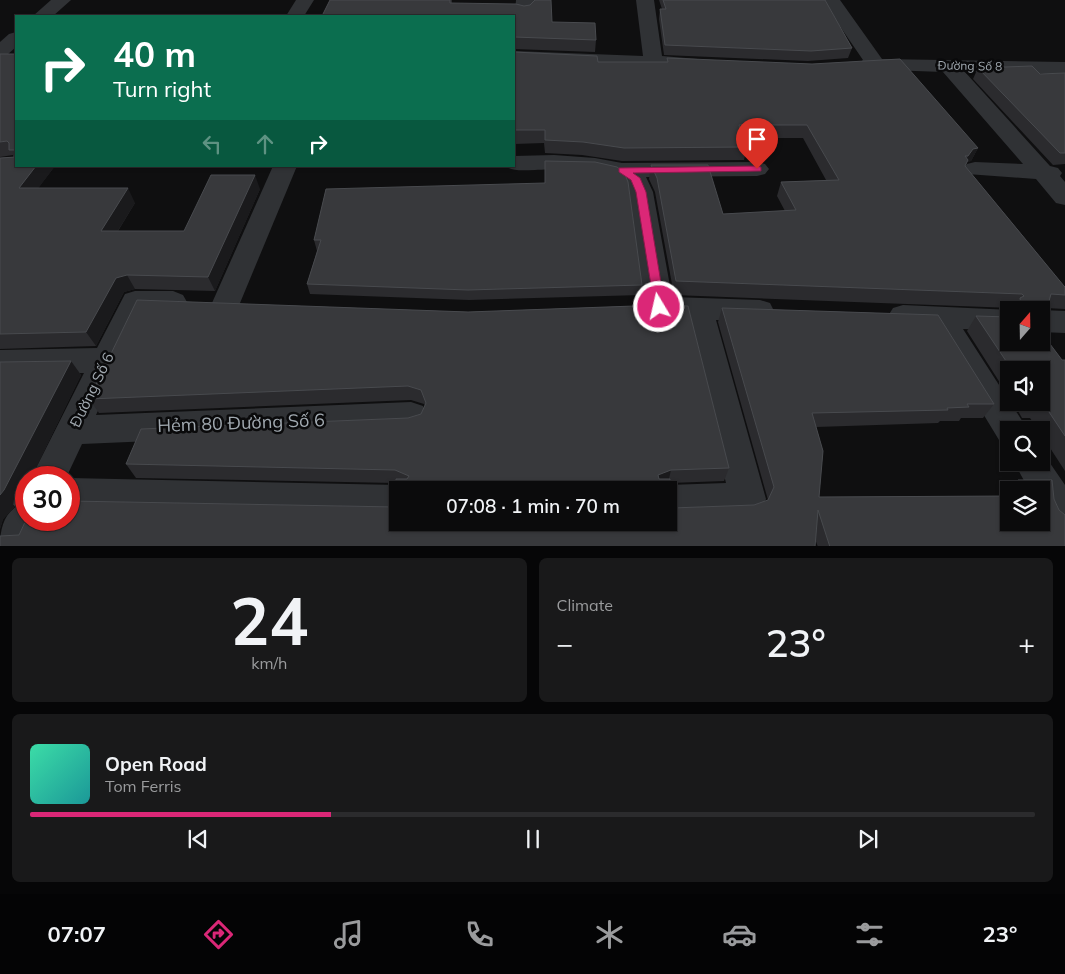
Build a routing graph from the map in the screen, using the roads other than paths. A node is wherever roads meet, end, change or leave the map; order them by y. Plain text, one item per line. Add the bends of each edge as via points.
1 (62, 0) edge
2 (304, 0) edge
3 (645, 0) edge
4 (831, 0) edge
5 (43, 15) edge
6 (296, 15) edge
7 (15, 39) edge
8 (0, 51) edge
9 (515, 58) edge
10 (15, 61) edge
11 (0, 62) edge
12 (653, 62) junction
13 (709, 64) edge
14 (876, 64) junction
15 (947, 65) junction
16 (846, 66) edge
17 (1065, 68) edge
18 (515, 163) edge
19 (285, 167) edge
20 (757, 169) dead end
21 (622, 170) junction
22 (1041, 172) junction
23 (1065, 173) edge
24 (976, 180) edge
25 (1065, 197) edge
26 (226, 303) junction
27 (255, 304) edge
28 (659, 307) junction
29 (621, 308) edge
30 (698, 308) junction
31 (784, 312) edge
32 (881, 315) edge
33 (939, 316) junction
34 (1000, 319) edge
35 (1050, 321) edge
36 (1065, 322) edge
37 (107, 360) junction
38 (0, 362) edge
39 (411, 416) edge
40 (1004, 421) edge
41 (72, 430) junction
42 (54, 466) edge
43 (1037, 471) edge
44 (80, 495) edge
45 (389, 502) edge
46 (677, 502) edge
47 (1065, 517) edge
48 (20, 531) edge
49 (12, 546) edge

1 - 5 street
2 - 6 street
3 - 12 street
4 - 14 street
7 - 8 street
9 - 12 street
10 - 11 street
12 - 13 street
14 - 15 street, Đường Số 8
14 - 16 street, Đường Số 8
15 - 17 street, Đường Số 8
15 - 22 street
18 - 21 street via 572,162
19 - 26 street
20 - 21 street
21 - 28 street via 635,178 641,192
22 - 23 street
22 - 24 street
22 - 25 street
26 - 27 street
26 - 37 street, Đường Số 6 via 135,301
28 - 29 street
28 - 30 street
30 - 31 street
30 - 46 street via 748,499
32 - 33 street
33 - 34 street
33 - 40 street
35 - 36 street
37 - 38 street
37 - 41 street, Đường Số 6
39 - 41 street, Hẻm 80 Đường Số 6
41 - 42 street, Đường Số 6
43 - 47 street
44 - 45 street
48 - 49 street

